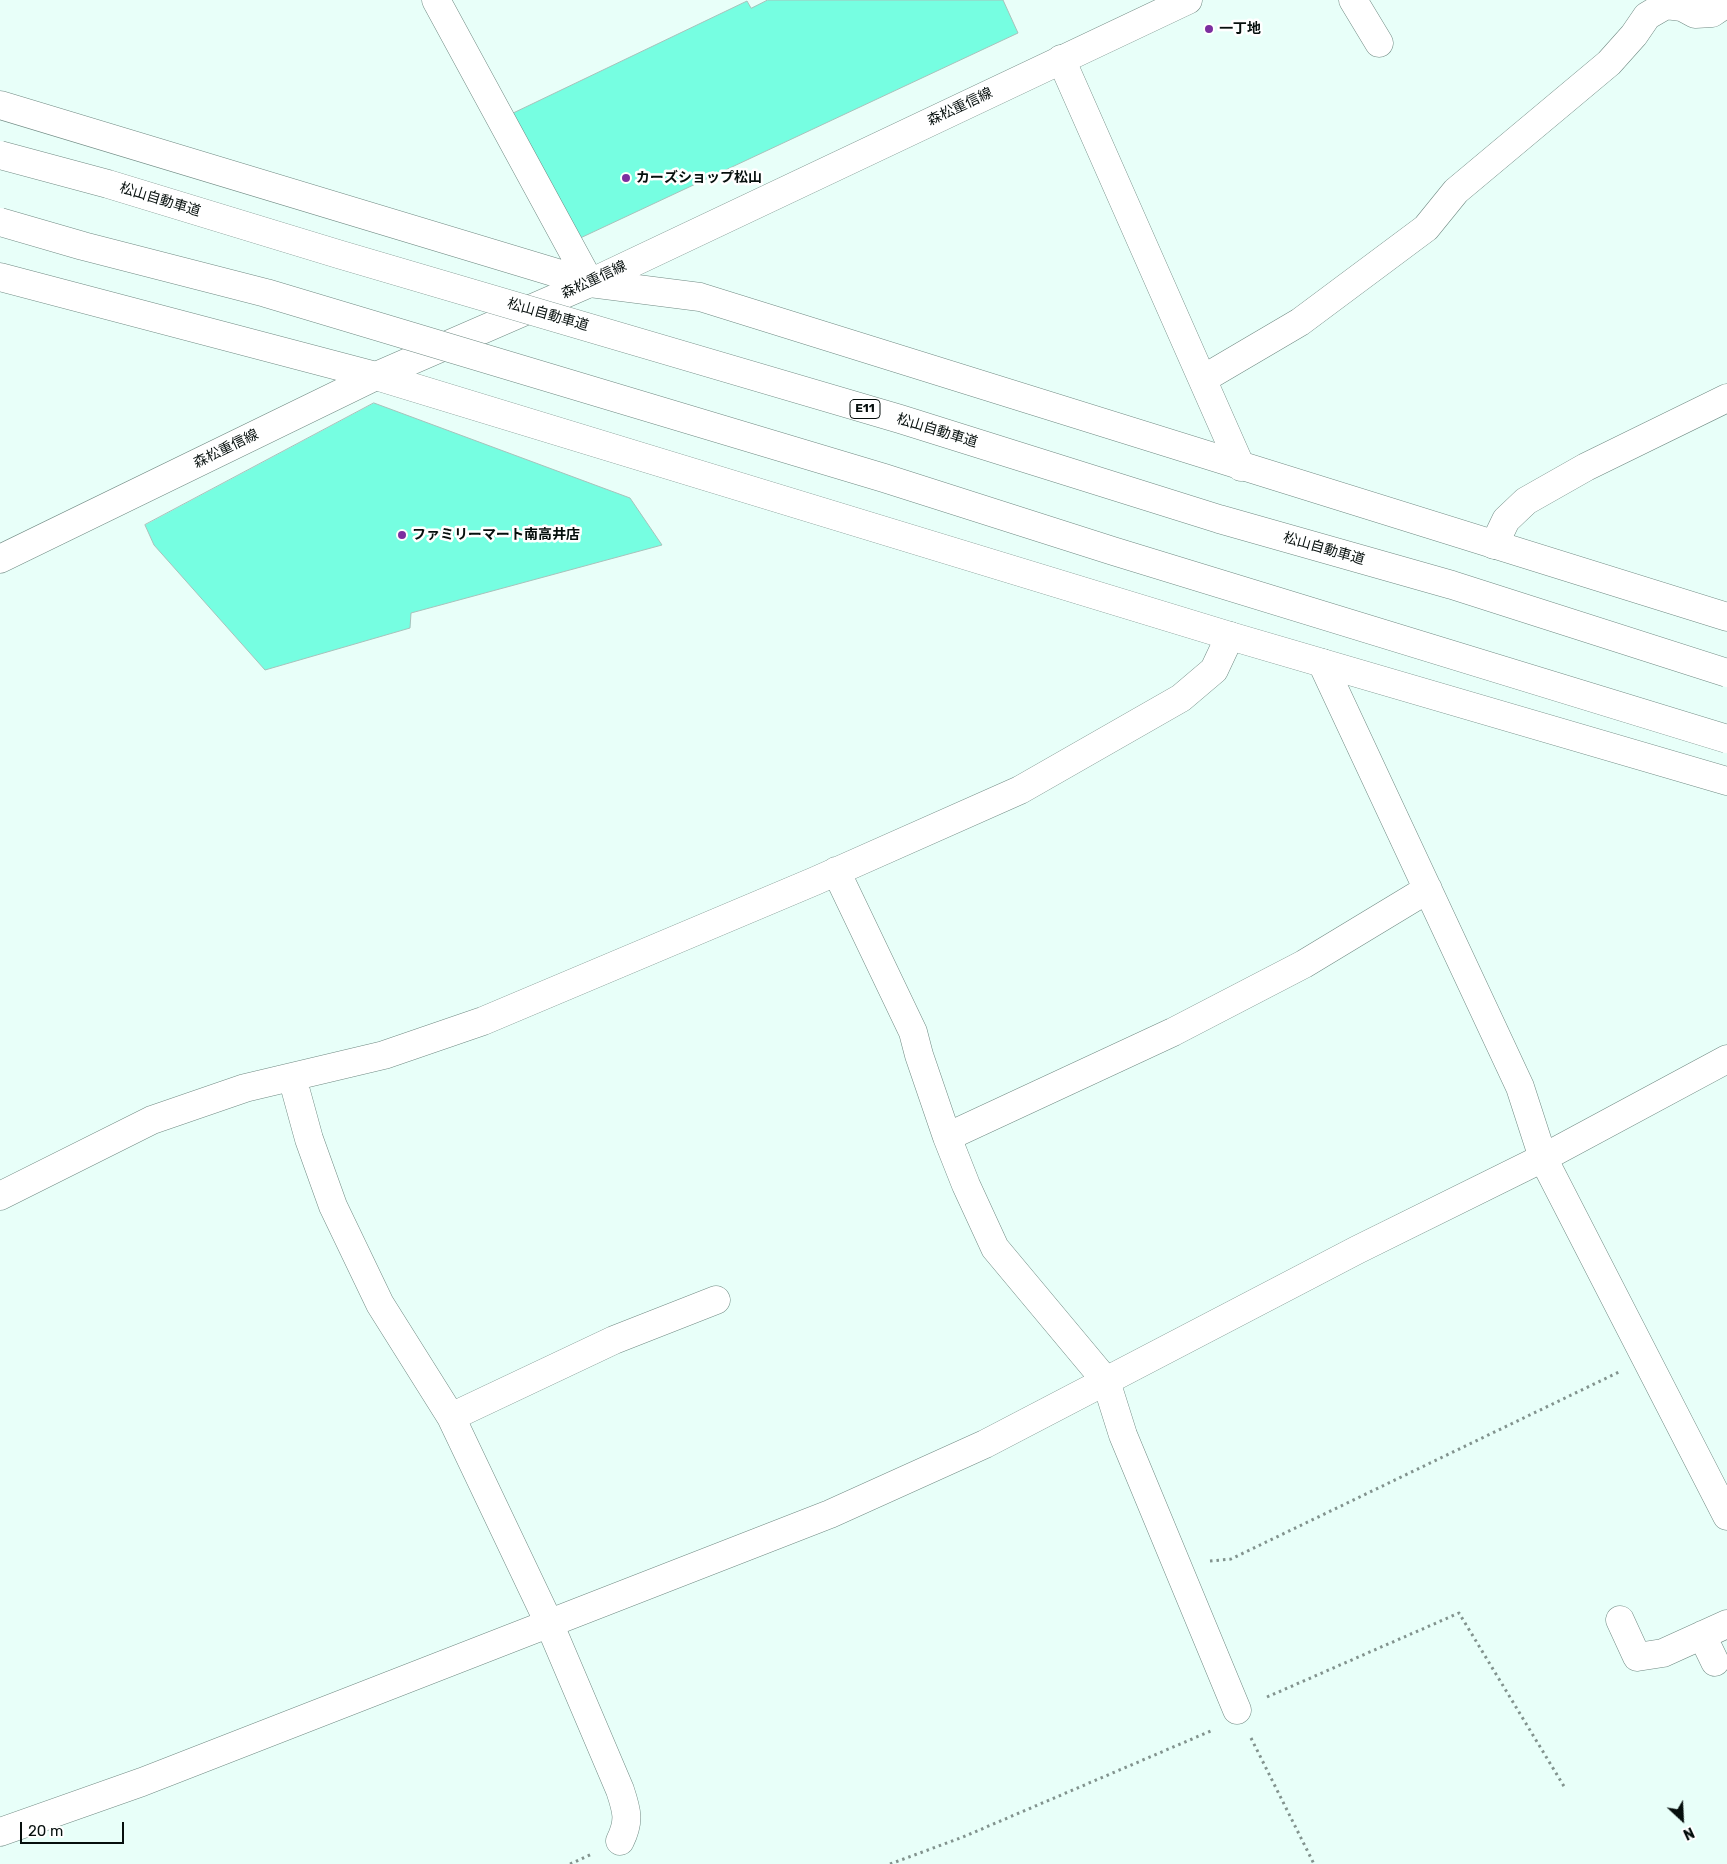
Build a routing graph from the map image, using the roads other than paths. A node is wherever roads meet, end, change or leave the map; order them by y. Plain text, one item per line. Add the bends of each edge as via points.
1 (436, 0) edge
2 (1188, 0) edge
3 (1353, 0) edge
4 (1727, 4) edge
5 (1379, 43) dead end
6 (1061, 60) junction
7 (0, 104) edge
8 (0, 155) edge
9 (0, 222) edge
10 (0, 277) edge
11 (590, 282) junction
12 (376, 376) junction
13 (1203, 379) junction
14 (1727, 398) edge
15 (1241, 467) junction
16 (1494, 545) junction
17 (0, 559) edge
18 (1727, 617) edge
19 (1230, 636) junction
20 (1322, 662) junction
21 (1727, 672) edge
22 (1727, 739) edge
23 (1727, 781) edge
24 (836, 871) junction
25 (1428, 889) junction
26 (1727, 1059) edge
27 (292, 1077) junction
28 (947, 1137) junction
29 (1543, 1158) junction
30 (0, 1196) edge
31 (716, 1300) dead end
32 (1106, 1381) junction
33 (451, 1417) junction
34 (1727, 1516) edge
35 (1620, 1620) dead end
36 (549, 1623) junction
37 (1727, 1624) edge
38 (1702, 1635) junction
39 (1715, 1662) dead end
40 (1239, 1714) road end
41 (0, 1832) edge
42 (620, 1841) dead end

1 - 11 main road
2 - 6 main road, 森松重信線
3 - 5 main road
4 - 13 main road via 1712,12 1696,14 1682,7 1666,5 1647,16 1634,36 1608,63 1456,191 1426,228 1300,322
6 - 11 main road, 森松重信線
6 - 13 main road
7 - 11 main road
8 - 21 main road, 松山自動車道 / E11, bridge via 729,368 1219,519 1452,585
9 - 22 main road, bridge via 266,293 874,475
10 - 12 main road
11 - 12 main road, 森松重信線
11 - 15 main road via 700,298
12 - 17 main road, 森松重信線
12 - 19 main road
13 - 15 main road
14 - 16 main road via 1586,467 1526,501 1506,520
15 - 16 main road
16 - 18 main road
19 - 20 main road
19 - 24 main road via 1214,670 1181,698 1020,790
20 - 23 main road
20 - 25 main road
24 - 27 main road via 483,1021 384,1055
24 - 28 main road via 913,1032
25 - 28 main road via 1304,964 1173,1032
25 - 29 main road via 1520,1087
26 - 29 main road
27 - 30 main road via 244,1088 152,1120
27 - 33 main road via 308,1139 333,1206 380,1304
28 - 32 main road via 995,1248
29 - 32 main road via 1357,1250
29 - 34 main road
31 - 33 main road via 614,1340
32 - 36 main road via 985,1444 830,1514
32 - 40 main road via 1123,1435
33 - 36 main road
35 - 38 main road via 1637,1657 1663,1654
36 - 41 main road via 142,1782
36 - 42 main road via 627,1810 626,1828
37 - 38 main road
38 - 39 main road

